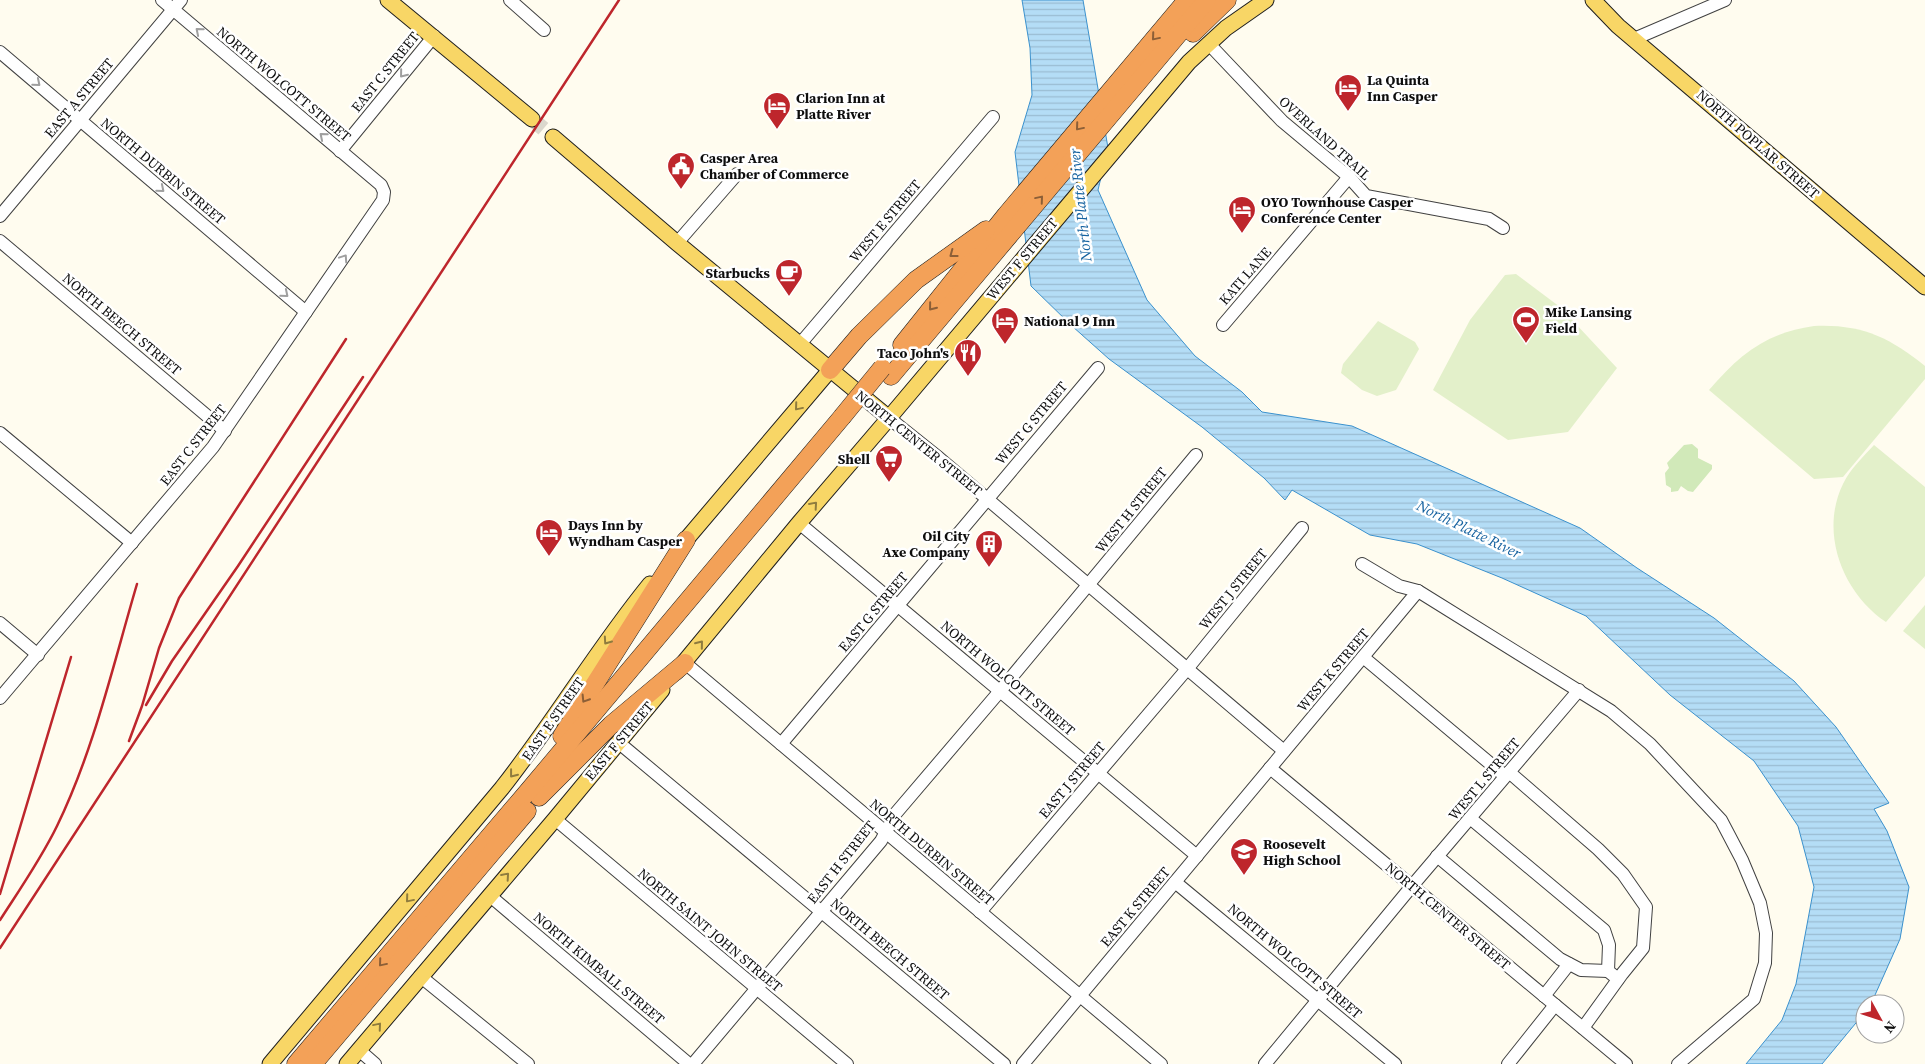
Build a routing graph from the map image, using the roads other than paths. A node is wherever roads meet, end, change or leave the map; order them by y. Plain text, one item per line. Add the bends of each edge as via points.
1 (162, 0) edge
2 (388, 0) edge
3 (510, 0) edge
4 (1186, 0) edge
5 (1207, 0) edge
6 (1227, 0) edge
7 (1266, 0) edge
8 (1593, 0) edge
9 (1725, 0) edge
10 (177, 5) edge
11 (544, 30) dead end
12 (434, 36) junction
13 (1634, 38) junction
14 (1208, 44) junction
15 (0, 52) edge
16 (1129, 94) junction
17 (993, 117) dead end
18 (532, 119) tunnel mouth
19 (80, 120) junction
20 (553, 137) tunnel mouth
21 (340, 151) junction
22 (737, 174) dead end
23 (1349, 178) junction
24 (384, 192) joint
25 (1006, 214) junction
26 (0, 216) edge
27 (1503, 228) dead end
28 (0, 241) edge
29 (677, 243) junction
30 (1925, 287) edge
31 (306, 312) junction
32 (1223, 324) dead end
33 (800, 344) junction
34 (1098, 368) dead end
35 (830, 370) junction
36 (887, 372) junction
37 (889, 418) junction
38 (225, 431) junction
39 (0, 433) edge
40 (1196, 455) dead end
41 (987, 498) junction
42 (799, 523) junction
43 (1302, 528) dead end
44 (686, 540) junction
45 (132, 543) junction
46 (1362, 564) dead end
47 (1089, 585) junction
48 (1418, 591) junction
49 (898, 605) junction
50 (0, 623) edge
51 (38, 655) junction
52 (1363, 657) junction
53 (684, 663) junction
54 (1187, 668) junction
55 (1579, 690) junction
56 (1000, 691) junction
57 (0, 698) edge
58 (618, 742) junction
59 (781, 744) junction
60 (1284, 752) junction
61 (1270, 768) junction
62 (1098, 773) junction
63 (1507, 774) junction
64 (534, 793) junction
65 (1470, 818) junction
66 (555, 819) junction
67 (886, 832) junction
68 (1197, 856) junction
69 (1437, 856) junction
70 (1176, 882) junction
71 (1412, 886) junction
72 (490, 895) junction
73 (822, 911) junction
74 (980, 912) junction
75 (1569, 964) junction
76 (1608, 971) junction
77 (420, 976) junction
78 (1618, 979) junction
79 (757, 989) junction
80 (1080, 996) junction
81 (1544, 996) junction
82 (1318, 1000) junction
83 (1555, 1005) junction
84 (1583, 1028) junction
85 (326, 1038) junction
86 (359, 1050) junction
87 (270, 1064) edge
88 (292, 1064) edge
89 (296, 1064) edge
90 (314, 1064) edge
91 (347, 1064) edge
92 (375, 1064) edge
93 (528, 1064) edge
94 (691, 1064) edge
95 (847, 1064) edge
96 (1004, 1064) edge
97 (1023, 1064) edge
98 (1161, 1064) edge
99 (1265, 1064) edge
100 (1395, 1064) edge
101 (1508, 1064) edge
102 (1626, 1064) edge
103 (1678, 1064) edge

1 - 10 street, NORTH WOLCOTT STREET
2 - 12 main road
3 - 11 street
4 -> 25 highway
5 - 16 highway
6 - 16 highway
7 - 14 main road, WEST F STREET
8 - 13 main road, NORTH POPLAR STREET
9 - 13 street
10 - 19 street, EAST A STREET
21 -> 10 street, NORTH WOLCOTT STREET
12 - 18 main road
12 -> 21 street, EAST C STREET
13 - 30 main road, NORTH POPLAR STREET
14 - 23 street, OVERLAND TRAIL via 1282,122
14 - 37 main road, WEST F STREET via 1119,144
15 -> 19 street, NORTH DURBIN STREET
36 -> 16 highway
17 - 33 street, WEST E STREET
19 - 26 street, EAST A STREET
19 -> 31 street, NORTH DURBIN STREET
20 - 29 main road, NORTH CENTER STREET
21 - 24 street, NORTH WOLCOTT STREET via 381,185
22 - 29 street
23 - 27 street, OVERLAND TRAIL via 1366,196 1489,220
23 - 32 street, KATI LANE
31 -> 24 street, EAST C STREET via 383,200
25 -> 35 highway via 916,280 859,336
25 -> 36 highway
28 - 38 street, NORTH BEECH STREET
29 - 33 main road, NORTH CENTER STREET
31 - 38 street, EAST C STREET
33 - 35 main road, NORTH CENTER STREET
34 - 41 street, WEST G STREET
35 - 37 main road, NORTH CENTER STREET
35 -> 44 main road, EAST E STREET
36 - 64 highway, bridge
37 - 41 street, NORTH CENTER STREET
42 -> 37 main road, EAST F STREET
38 - 45 street, EAST C STREET
39 - 45 street
40 - 47 street, WEST H STREET
41 - 47 street, NORTH CENTER STREET
41 - 49 street, EAST G STREET
42 - 49 street, NORTH WOLCOTT STREET
53 -> 42 main road, EAST F STREET
43 - 54 street, WEST J STREET
44 -> 64 highway
44 -> 87 main road, EAST E STREET via 623,619 538,743
45 - 51 street, EAST C STREET
46 - 48 street via 1398,586
47 - 54 street, NORTH CENTER STREET
47 - 56 street, EAST H STREET
48 - 52 street, WEST K STREET
48 - 55 street
49 - 56 street, NORTH WOLCOTT STREET
49 - 59 street, EAST G STREET
50 - 51 street
51 - 57 street, EAST C STREET
52 - 60 street, WEST K STREET
52 - 63 street
53 - 58 main road, EAST F STREET
53 - 59 street, NORTH DURBIN STREET
53 - 64 highway
54 - 60 street, NORTH CENTER STREET
54 - 62 street, EAST J STREET
55 - 63 street, WEST L STREET
55 - 103 street via 1611,711 1650,744 1721,820 1760,903 1766,933 1765,963 1754,999
56 - 62 street, NORTH WOLCOTT STREET
56 - 67 street, EAST H STREET via 896,813
58 - 66 main road, EAST F STREET
58 - 73 street, NORTH BEECH STREET
59 - 67 street, NORTH DURBIN STREET
60 - 61 street, WEST K STREET
61 - 68 street, EAST K STREET
61 - 71 street, NORTH CENTER STREET
62 - 68 street, NORTH WOLCOTT STREET
62 - 74 street, EAST J STREET
63 - 65 street, WEST L STREET
63 - 78 street via 1598,849 1623,874 1646,907 1644,948
64 - 85 highway
65 - 69 street, WEST L STREET
65 - 76 street via 1604,930 1609,945
72 -> 66 main road, EAST F STREET
66 - 79 street, NORTH SAINT JOHN STREET
67 - 73 street, EAST H STREET
67 - 74 street, NORTH DURBIN STREET
68 - 70 street, EAST K STREET
69 - 71 street, WEST L STREET
69 - 75 street
70 - 80 street, EAST K STREET
70 - 82 street, NORTH WOLCOTT STREET
71 - 81 street, NORTH CENTER STREET
71 - 82 street, WEST L STREET
72 - 77 main road, EAST F STREET
72 - 94 street, NORTH KIMBALL STREET
73 - 79 street, EAST H STREET
73 - 96 street, NORTH BEECH STREET
74 - 80 street, NORTH DURBIN STREET
75 - 76 street via 1581,970
75 - 81 street
76 - 78 street
86 -> 77 main road, EAST F STREET
77 - 93 street
78 - 84 street
79 - 94 street, EAST H STREET
79 - 95 street, NORTH SAINT JOHN STREET
80 - 97 street, EAST K STREET
80 - 98 street, NORTH DURBIN STREET
81 - 83 street, NORTH CENTER STREET
82 - 99 street, WEST L STREET
82 - 100 street, NORTH WOLCOTT STREET
83 - 84 street, NORTH CENTER STREET
83 - 101 street
84 - 102 street, NORTH CENTER STREET
85 - 88 highway
85 - 89 highway
85 - 90 highway
86 - 91 main road, EAST F STREET
86 - 92 street

